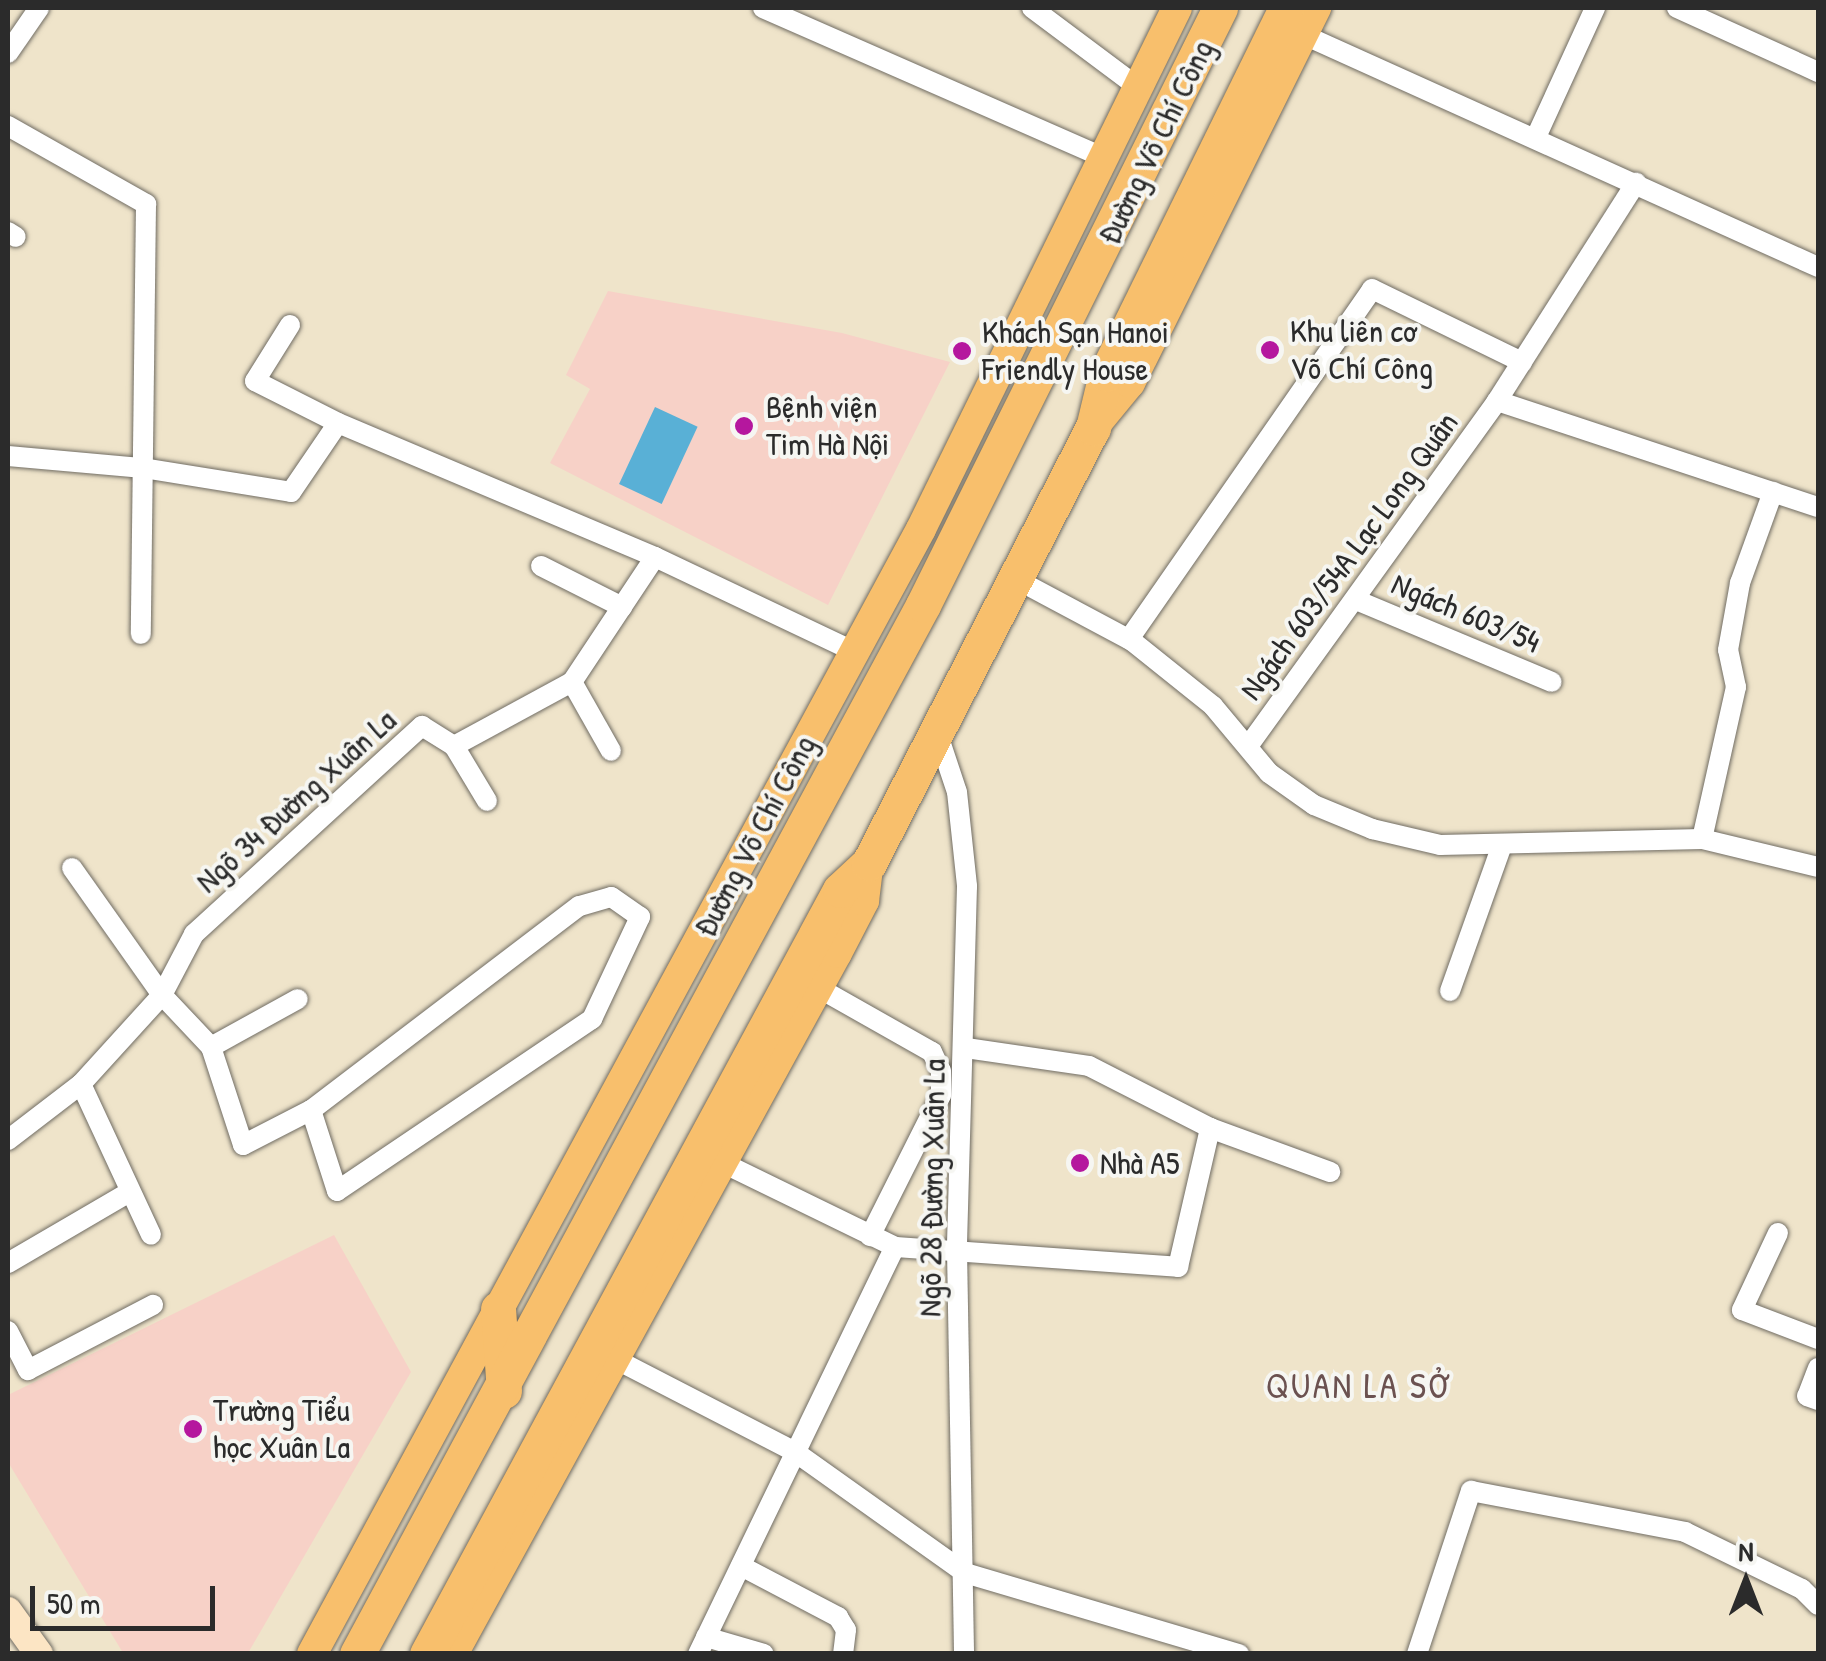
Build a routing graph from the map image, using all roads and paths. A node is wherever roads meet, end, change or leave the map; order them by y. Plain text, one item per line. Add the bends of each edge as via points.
1 (40, 8) edge
2 (763, 8) edge
3 (1032, 8) edge
4 (1177, 8) edge
5 (1220, 8) edge
6 (1594, 8) edge
7 (1677, 8) edge
8 (1302, 17) edge
9 (8, 52) edge
10 (1818, 72) edge
11 (1139, 88) junction
12 (8, 126) edge
13 (1536, 137) junction
14 (1105, 158) junction
15 (1636, 183) junction
16 (1818, 267) edge
17 (290, 325) dead end
18 (1522, 362) junction
19 (1497, 401) junction
20 (338, 423) junction
21 (8, 456) edge
22 (142, 468) junction
23 (1772, 492) junction
24 (1818, 507) edge
25 (656, 556) junction
26 (541, 566) dead end
27 (1012, 578) junction
28 (1356, 600) junction
29 (622, 606) junction
30 (141, 634) dead end
31 (1129, 639) junction
32 (854, 652) junction
33 (572, 682) junction
34 (1552, 682) dead end
35 (936, 727) junction
36 (1249, 745) junction
37 (454, 746) junction
38 (611, 751) dead end
39 (487, 800) dead end
40 (1702, 839) junction
41 (1502, 845) junction
42 (869, 863) junction
43 (1818, 867) edge
44 (72, 868) dead end
45 (817, 987) junction
46 (1450, 990) dead end
47 (162, 995) junction
48 (298, 999) dead end
49 (212, 1047) junction
50 (966, 1048) junction
51 (80, 1084) junction
52 (311, 1110) junction
53 (1210, 1128) junction
54 (8, 1140) edge
55 (720, 1162) junction
56 (1330, 1172) dead end
57 (128, 1193) junction
58 (1778, 1234) dead end
59 (151, 1235) dead end
60 (870, 1236) junction
61 (895, 1247) junction
62 (957, 1250) junction
63 (8, 1263) edge
64 (153, 1305) dead end
65 (498, 1309) junction
66 (8, 1331) edge
67 (1818, 1338) edge
68 (615, 1358) junction
69 (1818, 1368) edge
70 (504, 1390) junction
71 (1818, 1400) edge
72 (795, 1452) junction
73 (741, 1566) junction
74 (965, 1573) junction
75 (1818, 1606) edge
76 (8, 1611) edge
77 (706, 1648) edge
78 (39, 1654) edge
79 (312, 1654) edge
80 (357, 1654) edge
81 (427, 1654) edge
82 (453, 1654) edge
83 (764, 1654) edge
84 (842, 1654) edge
85 (964, 1654) edge
86 (1239, 1654) edge
87 (1417, 1654) edge

1 - 9 street
2 - 14 street
3 - 11 street
4 - 11 main road, Đường Võ Chí Công
5 - 70 highway, Đường Võ Chí Công via 924,605
6 - 13 street
7 - 10 street
8 - 13 street
8 - 27 highway, Đường Võ Chí Công via 1106,374 1093,428
11 - 14 main road, Đường Võ Chí Công
12 - 22 street via 146,204
13 - 15 street
14 - 32 main road, Đường Võ Chí Công
15 - 16 street
15 - 18 street, Ngách 603/54A Lạc Long Quân
17 - 20 street via 256,380
18 - 19 street, Ngách 603/54A Lạc Long Quân
18 - 31 street via 1372,290
19 - 23 street
19 - 28 street, Ngách 603/54A Lạc Long Quân
20 - 22 street via 291,492
20 - 25 street
21 - 22 street
22 - 30 street
23 - 24 street
23 - 40 street via 1740,583 1728,650 1736,686
25 - 29 street
25 - 32 street
26 - 29 street
27 - 31 street
27 - 35 highway, Đường Võ Chí Công
28 - 34 street, Ngách 603/54
28 - 36 street, Ngách 603/54A Lạc Long Quân
29 - 33 street
31 - 36 street via 1213,706
32 - 65 main road, Đường Võ Chí Công
33 - 37 street
33 - 38 street
35 - 42 highway, Đường Võ Chí Công
35 - 50 street, Ngõ 28 Đường Xuân La via 958,792 968,886
36 - 41 street via 1268,773 1314,805 1372,829 1440,844
37 - 39 street
37 - 47 street, Ngõ 34 Đường Xuân La via 422,726 194,934
40 - 41 street via 1579,837
40 - 43 street
41 - 46 street
42 - 45 main road, Đường Võ Chí Công via 864,901
42 - 81 highway, Đường Võ Chí Công via 840,890
44 - 47 street
45 - 55 main road, Đường Võ Chí Công
45 - 60 street via 932,1052 941,1071 941,1095
47 - 49 street
47 - 51 street, Ngõ 34 Đường Xuân La
48 - 49 street
49 - 52 street via 244,1145
50 - 53 street via 1090,1066
50 - 62 street, Ngõ 28 Đường Xuân La
51 - 54 street, Ngõ 34 Đường Xuân La
51 - 57 street
52 - 52 street via 337,1191 592,1019 640,917 611,897 579,906
53 - 56 street
53 - 62 street via 1178,1267
55 - 60 street
55 - 68 main road, Đường Võ Chí Công
57 - 59 street
57 - 63 street
58 - 67 street via 1742,1310
60 - 61 street
61 - 62 street
61 - 72 street
62 - 74 street, Ngõ 28 Đường Xuân La
64 - 66 street via 28,1370
65 - 70 highway
65 - 79 main road, Đường Võ Chí Công
68 - 72 street
68 - 82 main road, Đường Võ Chí Công
69 - 71 street via 1807,1396
70 - 80 highway, Đường Võ Chí Công
72 - 73 street
72 - 74 street
73 - 77 street
73 - 84 street via 838,1617 846,1630
74 - 85 street, Ngõ 28 Đường Xuân La
74 - 86 street
75 - 87 street via 1802,1589 1685,1532 1471,1491
76 - 78 street
77 - 83 street

